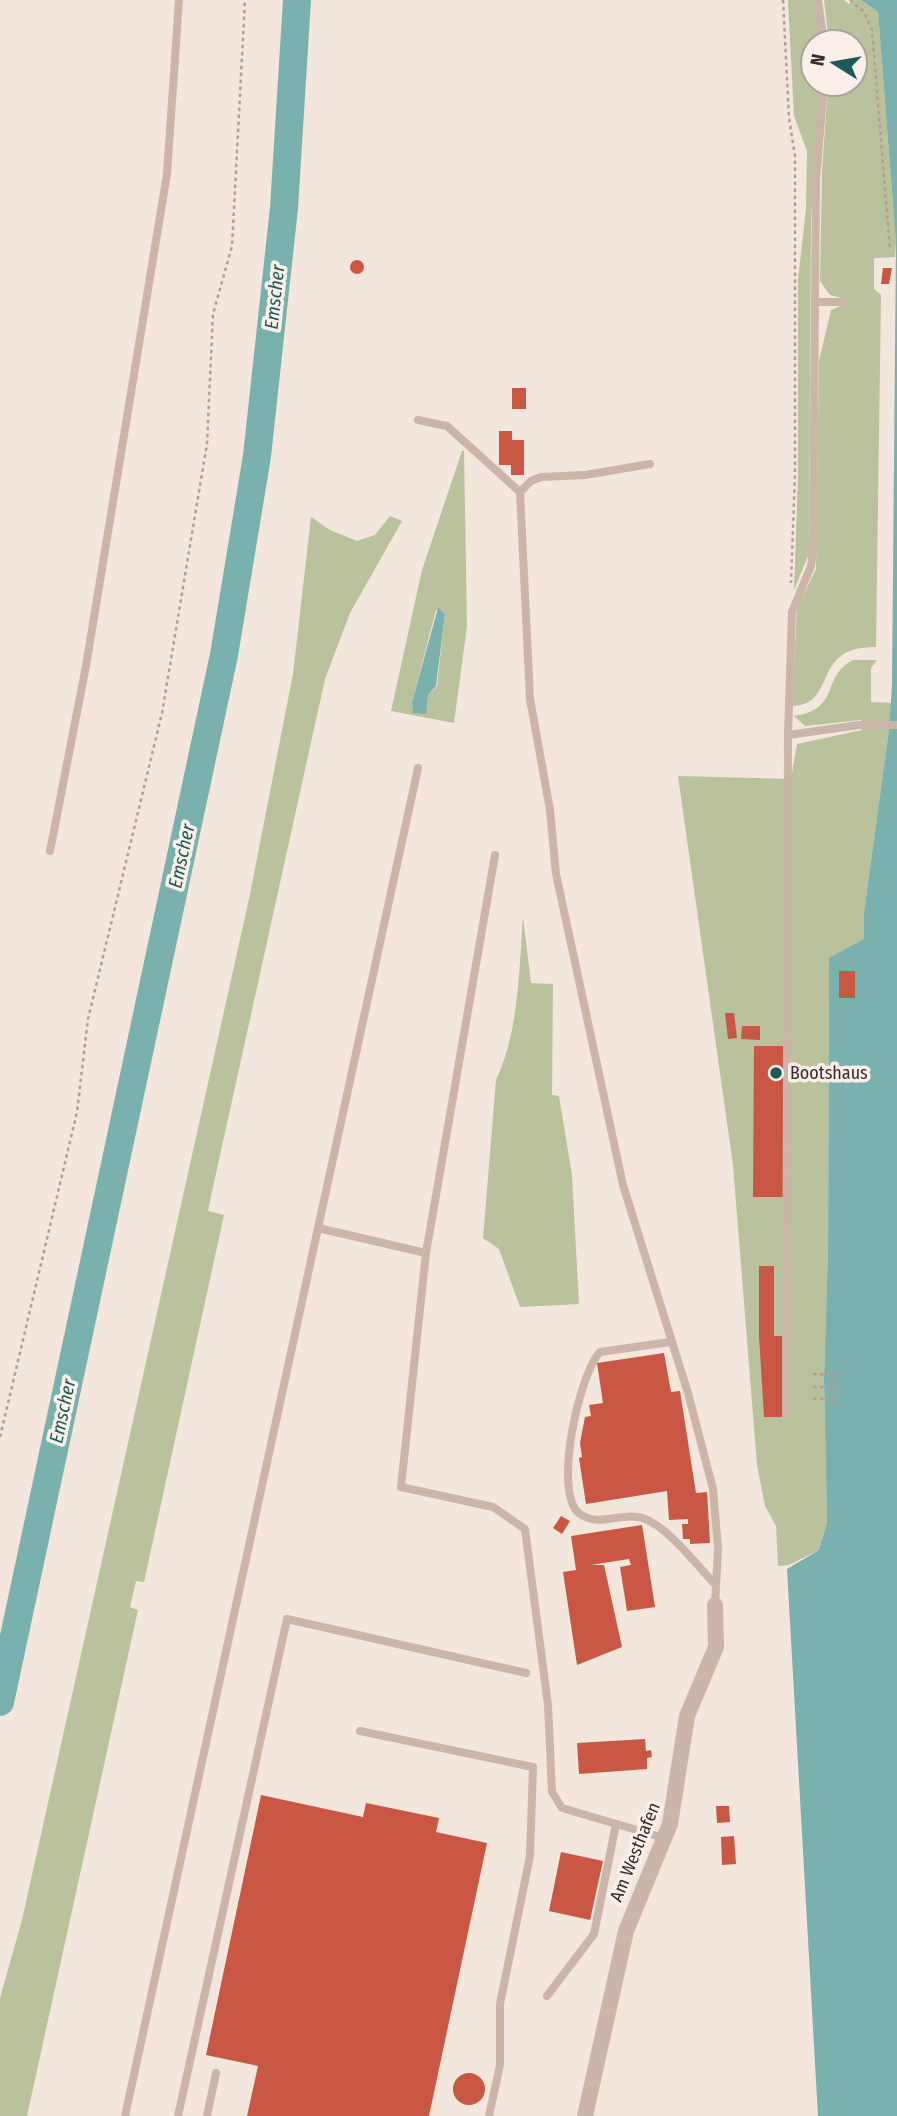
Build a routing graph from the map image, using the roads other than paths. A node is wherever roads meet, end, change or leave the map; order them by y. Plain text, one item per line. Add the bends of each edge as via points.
1 (179, 0) edge
2 (818, 0) edge
3 (822, 28) edge
4 (823, 98) edge
5 (815, 302) junction
6 (843, 302) dead end
7 (418, 420) dead end
8 (650, 464) dead end
9 (520, 492) junction
10 (897, 725) edge
11 (788, 735) junction
12 (418, 768) dead end
13 (50, 851) dead end
14 (495, 855) dead end
15 (318, 1228) junction
16 (426, 1253) junction
17 (670, 1342) junction
18 (786, 1413) dead end
19 (714, 1583) junction
20 (715, 1605) joint
21 (526, 1673) dead end
22 (360, 1731) dead end
23 (616, 1824) junction
24 (664, 1839) junction
25 (547, 1996) dead end
26 (216, 2073) dead end
27 (125, 2116) edge
28 (178, 2116) edge
29 (207, 2116) edge
30 (489, 2116) edge
31 (585, 2116) edge

1 - 13 lane via 167,174 86,666
2 - 3 lane
4 - 5 lane via 816,180
5 - 6 lane
5 - 11 lane via 813,550 794,604
7 - 9 lane via 447,426
8 - 9 lane via 541,477
9 - 17 lane via 530,699 556,874 623,1185
10 - 11 lane
11 - 18 lane
12 - 15 lane
14 - 16 lane
15 - 16 lane
15 - 27 lane
16 - 23 lane via 401,1487 493,1507 525,1530 548,1705 552,1792 562,1808
17 - 19 lane via 713,1489 718,1549
17 - 19 lane via 600,1352 592,1360 572,1441 569,1498 578,1513 592,1519 635,1516 660,1526
19 - 20 lane
20 - 24 street, Am Westhafen via 716,1647 687,1716 676,1803
21 - 28 lane via 288,1619
22 - 30 lane via 533,1767 530,1856 499,2004 500,2065
23 - 24 lane
23 - 25 lane via 594,1934
24 - 31 street, Am Westhafen via 626,1931
26 - 29 lane

